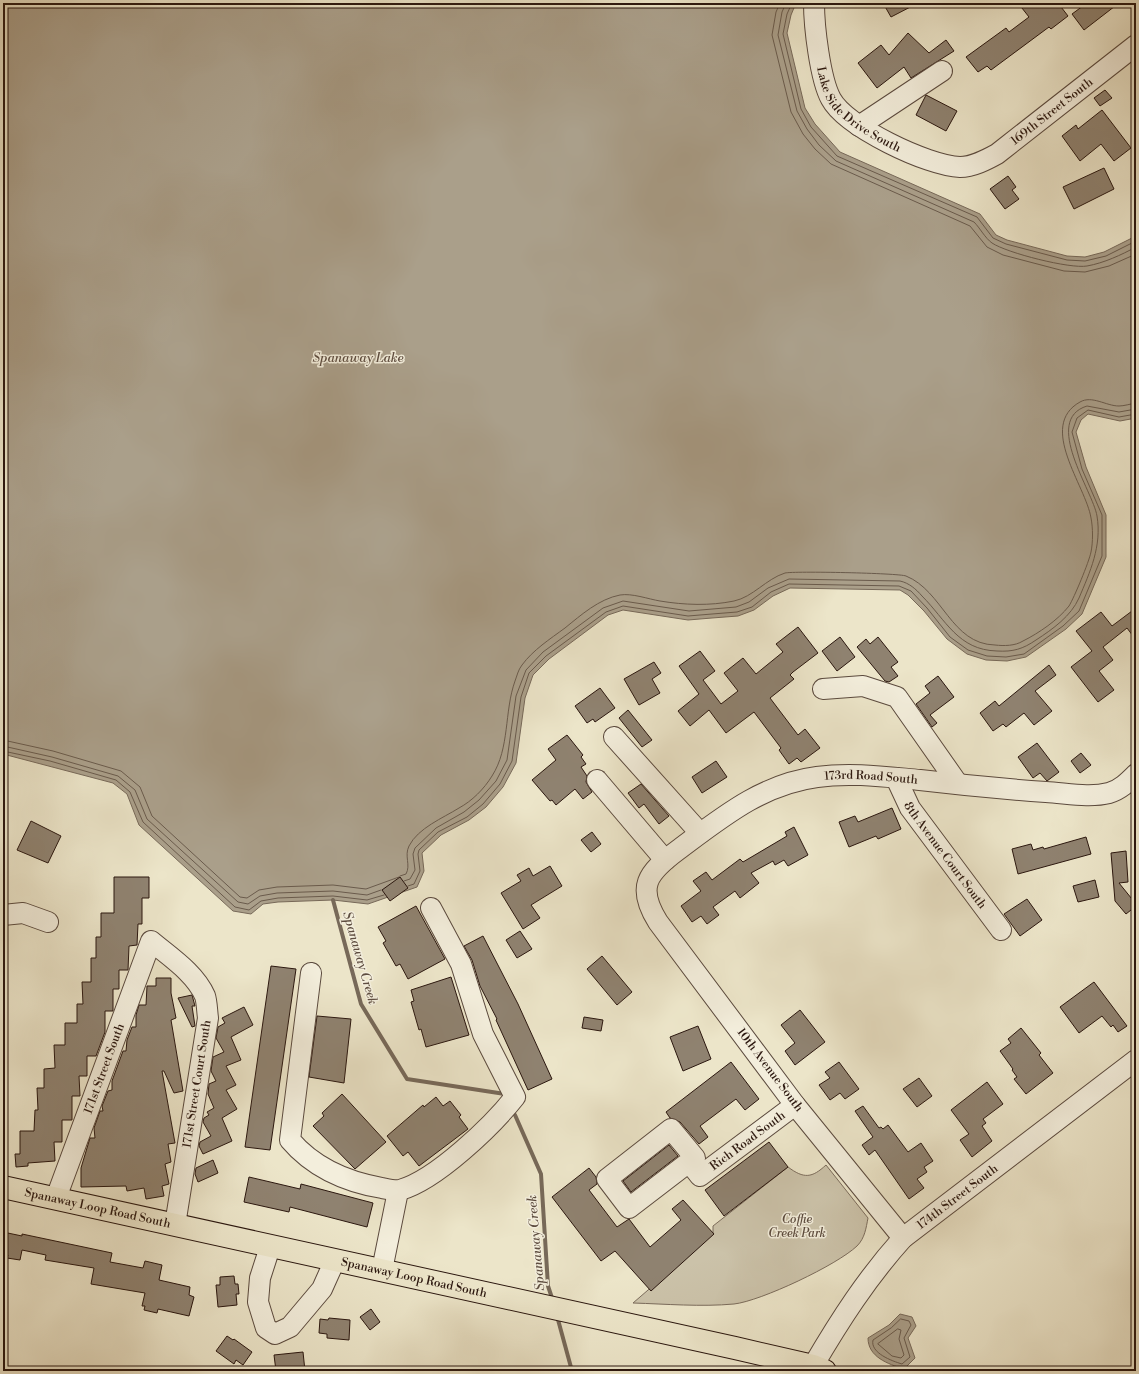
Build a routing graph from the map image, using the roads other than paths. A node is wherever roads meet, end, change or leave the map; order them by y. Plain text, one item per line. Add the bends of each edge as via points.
1 (814, 3) edge
2 (1136, 45) edge
3 (942, 71) dead end
4 (859, 126) junction
5 (962, 167) joint
6 (823, 689) dead end
7 (614, 737) dead end
8 (1136, 774) edge
9 (896, 778) junction
10 (598, 780) dead end
11 (958, 784) junction
12 (700, 833) junction
13 (665, 860) junction
14 (646, 897) joint
15 (431, 908) dead end
16 (3, 915) edge
17 (48, 922) dead end
18 (1001, 930) dead end
19 (151, 941) joint
20 (311, 973) dead end
21 (1136, 1060) edge
22 (795, 1105) junction
23 (694, 1169) dead end
24 (3, 1187) edge
25 (398, 1191) junction
26 (56, 1198) junction
27 (175, 1225) junction
28 (903, 1238) junction
29 (270, 1247) junction
30 (336, 1260) junction
31 (382, 1270) junction
32 (819, 1369) edge

1 - 4 street, Lake Side Drive South via 826,88 839,110
2 - 5 street, 169th Street South via 997,154
3 - 4 street
4 - 5 street, Lake Side Drive South via 914,154 942,165
6 - 11 street via 862,686 897,697
7 - 12 street
8 - 11 street, 173rd Road South via 1119,789 1096,795
9 - 11 street, 173rd Road South
9 - 12 street, 173rd Road South via 818,777 788,784 742,803
9 - 18 street, 8th Avenue Court South via 910,808
10 - 13 street
12 - 13 street, 173rd Road South
13 - 14 street, 173rd Road South via 648,881
14 - 22 street, 10th Avenue South via 658,922
15 - 25 street via 461,964 483,1034 515,1098 480,1135 452,1158 416,1184
16 - 17 street via 23,913
19 - 26 street, 171st Street South
19 - 27 street, 171st Street Court South via 191,975 205,997 208,1018
20 - 25 street via 290,1140 297,1149 324,1169 367,1186
21 - 28 street, 174th Street South
22 - 23 street, Rich Road South
22 - 28 street, 10th Avenue South
24 - 26 main road, Spanaway Loop Road South
25 - 31 street
26 - 27 main road, Spanaway Loop Road South
27 - 29 main road, Spanaway Loop Road South
28 - 32 street, 174th Street South via 854,1298
29 - 30 main road, Spanaway Loop Road South
29 - 30 street via 260,1278 258,1302 266,1328 275,1334 290,1327 322,1289
30 - 31 main road, Spanaway Loop Road South
31 - 32 main road, Spanaway Loop Road South

